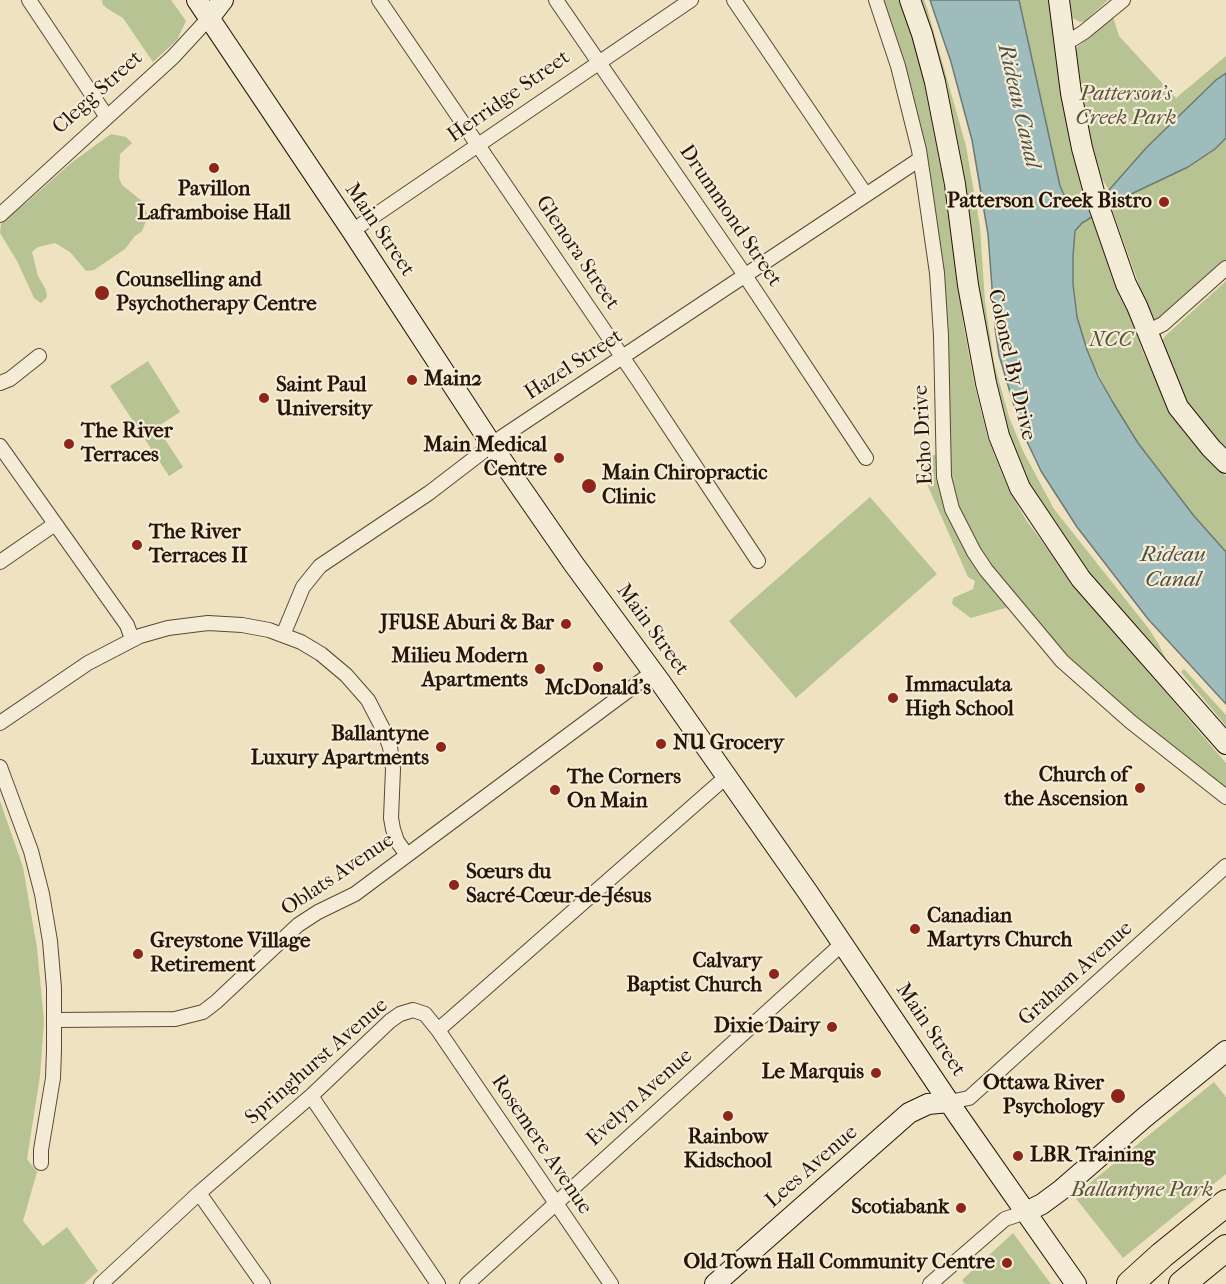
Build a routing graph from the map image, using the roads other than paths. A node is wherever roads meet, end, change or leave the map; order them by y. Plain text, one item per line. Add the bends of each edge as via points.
1 (28, 0) edge
2 (197, 0) edge
3 (223, 0) edge
4 (379, 0) edge
5 (556, 0) edge
6 (691, 0) edge
7 (734, 0) edge
8 (876, 0) edge
9 (910, 0) edge
10 (1059, 0) edge
11 (1118, 4) edge
12 (209, 18) junction
13 (1065, 44) junction
14 (598, 62) junction
15 (107, 117) junction
16 (477, 144) junction
17 (920, 159) junction
18 (866, 195) junction
19 (0, 215) edge
20 (352, 231) junction
21 (1222, 271) edge
22 (746, 276) junction
23 (1147, 332) junction
24 (39, 356) dead end
25 (623, 358) junction
26 (0, 383) edge
27 (0, 446) edge
28 (492, 446) junction
29 (866, 458) dead end
30 (1226, 463) edge
31 (55, 524) junction
32 (758, 561) dead end
33 (0, 562) edge
34 (283, 635) junction
35 (132, 639) junction
36 (653, 672) junction
37 (0, 723) edge
38 (1226, 744) edge
39 (0, 767) edge
40 (726, 777) junction
41 (1226, 797) edge
42 (407, 855) junction
43 (1226, 866) edge
44 (842, 944) junction
45 (55, 1020) junction
46 (438, 1030) junction
47 (1226, 1051) edge
48 (311, 1096) junction
49 (949, 1102) junction
50 (41, 1163) dead end
51 (199, 1193) junction
52 (555, 1203) junction
53 (1226, 1203) edge
54 (1026, 1212) junction
55 (1226, 1248) edge
56 (101, 1284) edge
57 (263, 1284) edge
58 (438, 1284) edge
59 (467, 1284) edge
60 (610, 1284) edge
61 (715, 1284) edge
62 (930, 1284) edge
63 (1076, 1284) edge
64 (1130, 1284) edge
65 (1182, 1284) edge

1 - 15 street
2 - 12 main road, Main Street
3 - 12 main road, Clegg Street
4 - 16 street, Glenora Street
5 - 14 street, Drummond Street
6 - 14 street, Herridge Street
7 - 18 street
8 - 17 street, Echo Drive via 898,66
9 - 38 main road, Colonel By Drive via 935,82 956,184 968,285 986,383 999,436 1020,488 1081,579
10 - 13 main road
11 - 13 street
12 - 15 street, Clegg Street
12 - 20 main road, Main Street
13 - 23 main road via 1082,148 1126,284
14 - 16 street, Herridge Street
14 - 22 street, Drummond Street
15 - 19 street, Clegg Street
16 - 20 street, Herridge Street
16 - 25 street, Glenora Street
17 - 18 street, Hazel Street
17 - 41 street, Echo Drive via 938,273 944,477 952,509 974,552 1056,653 1131,722
18 - 22 street, Hazel Street
20 - 28 main road, Main Street
21 - 23 street via 1163,324
22 - 25 street, Hazel Street
22 - 29 street, Drummond Street
23 - 30 main road via 1178,407
24 - 26 street
25 - 28 street, Hazel Street
25 - 32 street, Glenora Street
27 - 31 street
28 - 34 street, Hazel Street via 320,566 303,586
28 - 36 main road, Main Street
31 - 33 street
31 - 35 street via 127,625
34 - 35 street via 242,625 208,623 168,628
34 - 42 street via 321,654 346,675 373,708 390,747 393,829
35 - 37 street via 88,663
36 - 40 main road, Main Street
36 - 42 street, Oblats Avenue
39 - 45 street via 28,840 42,894 51,940
40 - 44 main road, Main Street
40 - 46 street
42 - 45 street, Oblats Avenue via 356,894 298,925 203,1012 175,1018
43 - 49 street, Graham Avenue via 969,1098
44 - 49 main road, Main Street
44 - 52 street, Evelyn Avenue
45 - 50 street via 53,1078
46 - 48 street, Springhurst Avenue via 424,1014 413,1010 400,1014
46 - 52 street, Rosemere Avenue
47 - 54 main road via 1061,1190
48 - 51 street, Springhurst Avenue
48 - 58 street
49 - 54 main road, Main Street
49 - 61 main road, Lees Avenue via 927,1104 909,1113
51 - 56 street, Springhurst Avenue
51 - 57 street
52 - 59 street, Evelyn Avenue
52 - 60 street, Rosemere Avenue
53 - 64 highway
54 - 62 street via 1005,1220
54 - 63 main road, Main Street
55 - 65 highway

